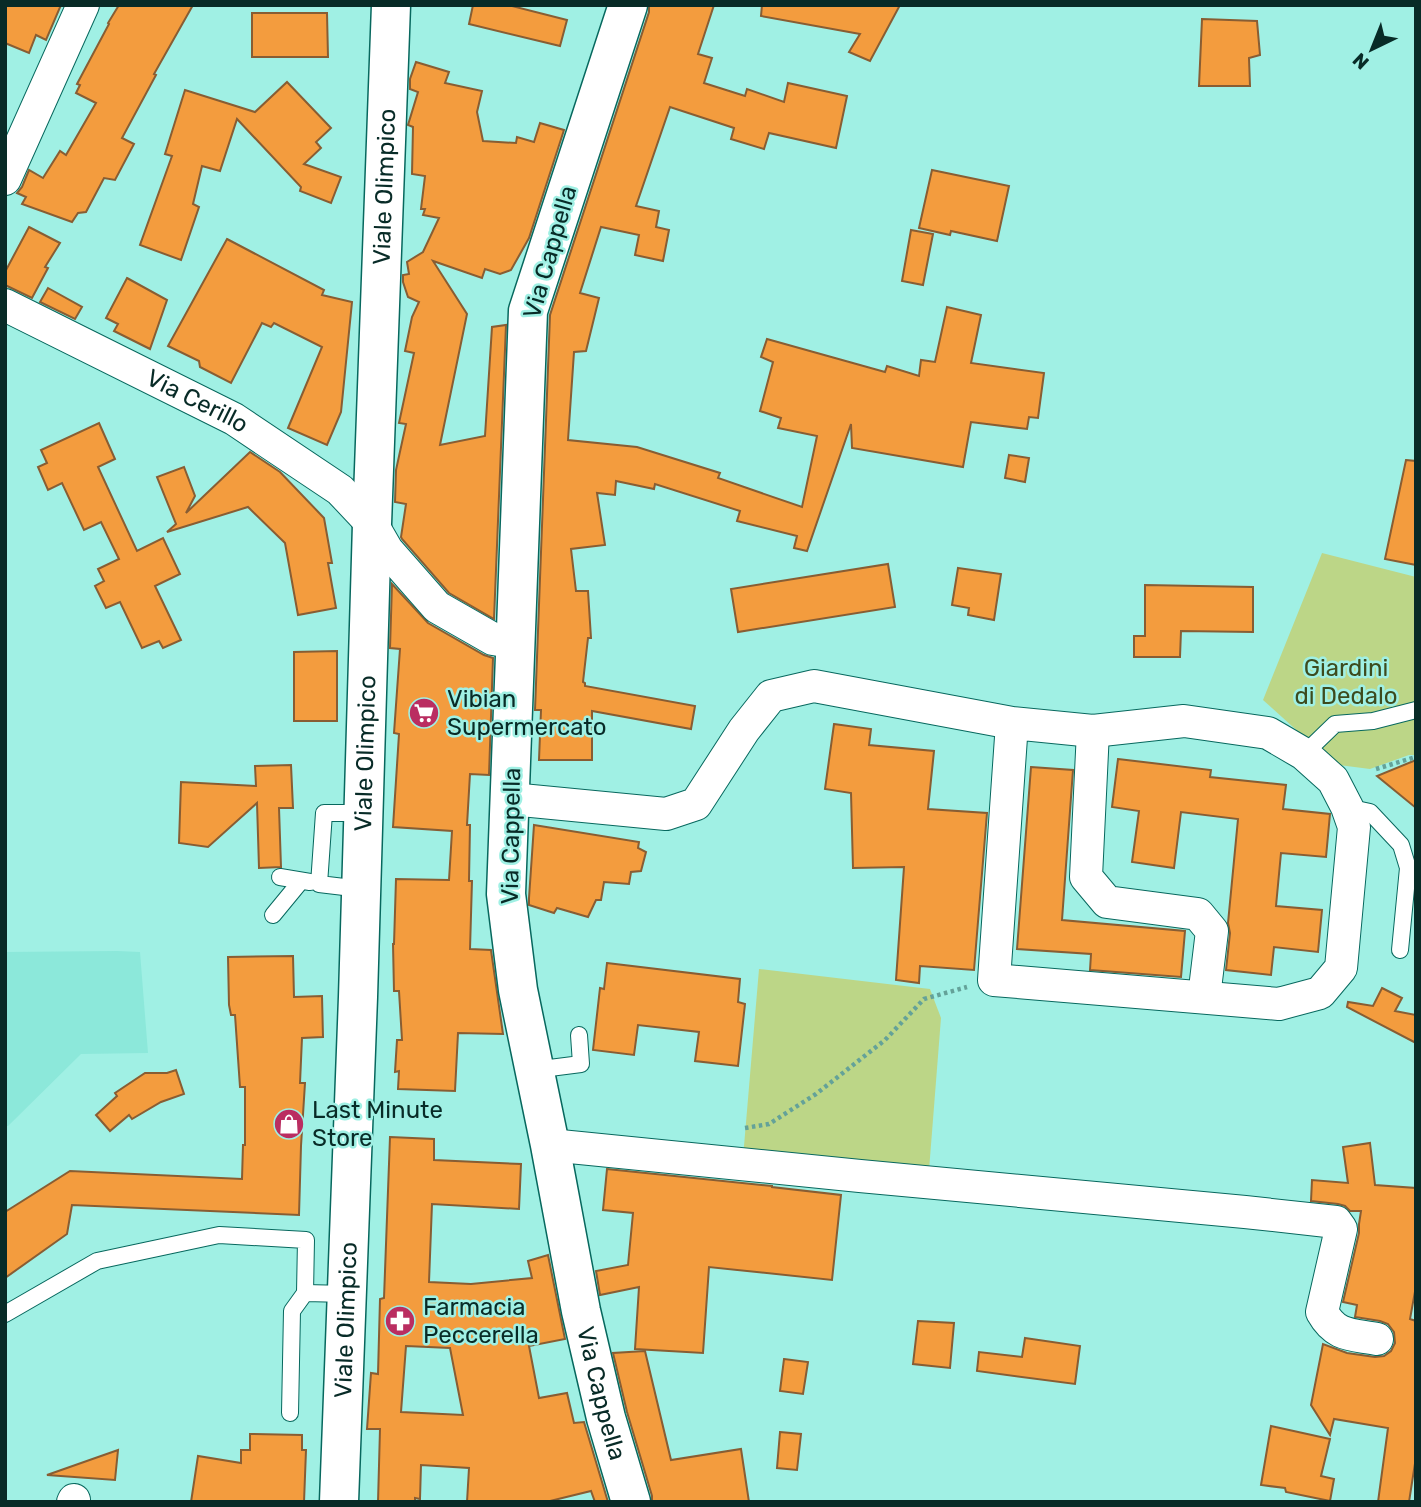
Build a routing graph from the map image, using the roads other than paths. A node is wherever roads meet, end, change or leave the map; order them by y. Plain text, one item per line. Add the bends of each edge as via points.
1 (83, 5) edge
2 (391, 5) edge
3 (628, 5) edge
4 (5, 179) edge
5 (5, 305) edge
6 (372, 524) junction
7 (517, 643) junction
8 (1416, 710) edge
9 (1012, 723) junction
10 (1093, 731) junction
11 (1304, 754) junction
12 (511, 799) junction
13 (1347, 807) junction
14 (363, 813) junction
15 (280, 877) dead end
16 (301, 881) junction
17 (319, 884) junction
18 (362, 889) junction
19 (273, 915) dead end
20 (1400, 950) dead end
21 (1204, 997) junction
22 (579, 1035) dead end
23 (534, 1070) junction
24 (550, 1145) junction
25 (305, 1293) junction
26 (347, 1294) junction
27 (5, 1314) edge
28 (1377, 1339) dead end
29 (290, 1413) dead end
30 (340, 1502) edge
31 (631, 1502) edge

1 - 4 street
2 - 6 street, Viale Olimpico
3 - 7 street, Via Cappella via 528,311
5 - 6 street, Via Cerillo via 234,419 340,490
6 - 7 street, Via Cerillo via 387,550 437,607 492,639
6 - 14 street, Viale Olimpico
7 - 12 street, Via Cappella
8 - 11 lane via 1373,721 1335,724
9 - 10 street
9 - 12 street via 814,686 771,695 696,804 666,814
9 - 21 street via 994,980
10 - 11 street via 1184,721 1268,733
10 - 21 street via 1086,877 1107,902 1198,914 1212,931
11 - 13 street via 1334,780
12 - 23 street, Via Cappella via 506,894 517,990
13 - 20 lane via 1370,812 1401,845 1408,868
13 - 21 street via 1354,827 1341,968 1320,993 1279,1004
14 - 17 lane via 324,813
14 - 18 street, Viale Olimpico
15 - 16 lane
16 - 17 lane
16 - 19 lane
17 - 18 lane
18 - 26 street, Viale Olimpico
22 - 23 lane via 580,1064
23 - 24 street, Via Cappella
24 - 28 street via 1336,1222 1341,1229 1322,1312 1337,1331
24 - 31 street, Via Cappella via 581,1311
25 - 26 lane
25 - 27 lane via 306,1240 219,1236 97,1261
25 - 29 lane via 292,1311
26 - 30 street, Viale Olimpico

